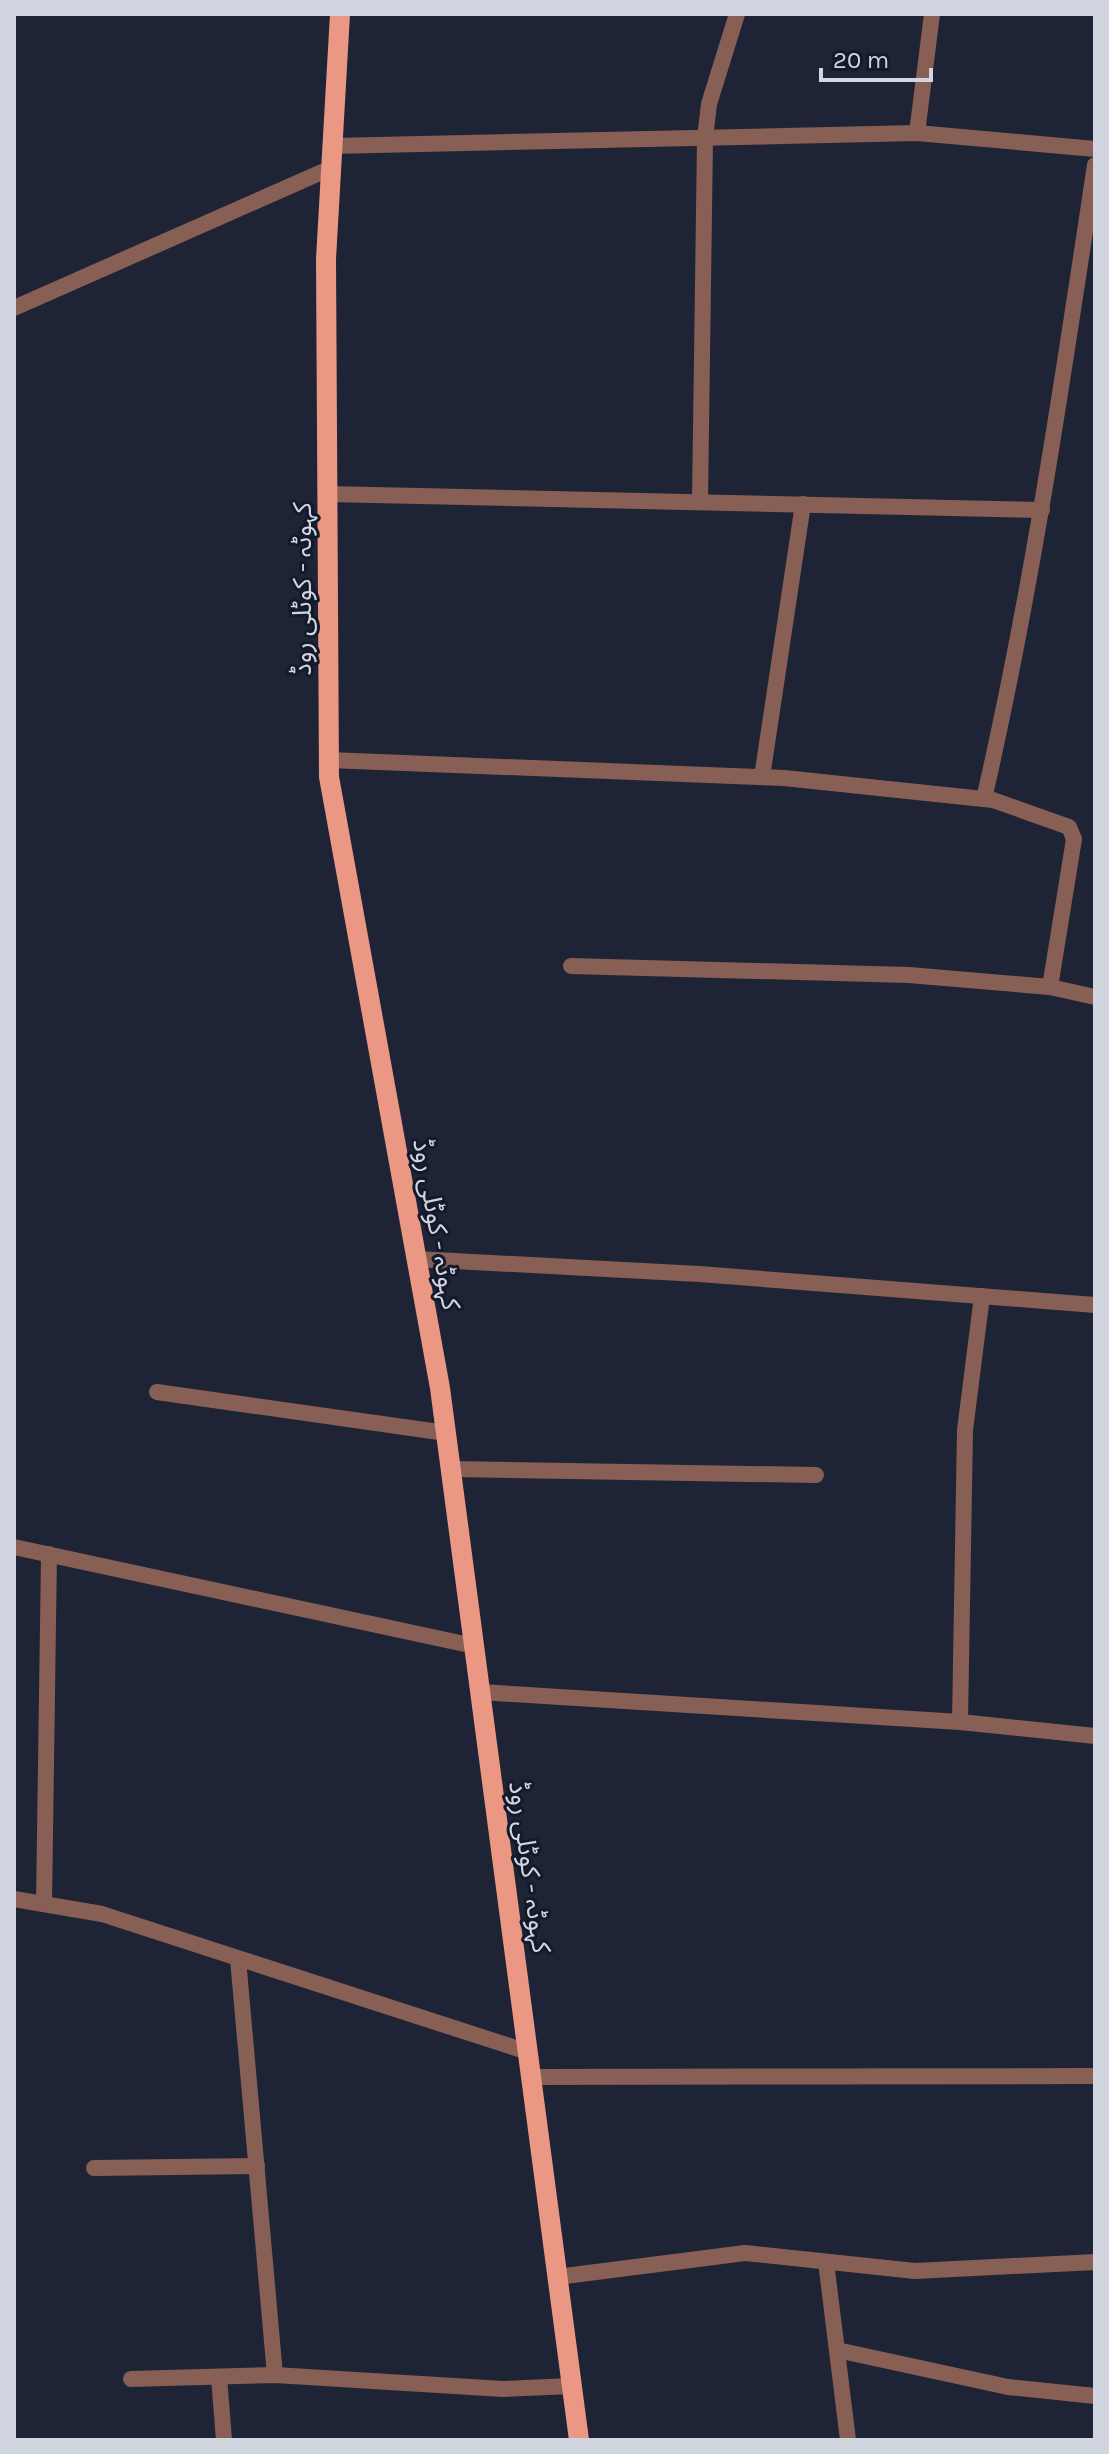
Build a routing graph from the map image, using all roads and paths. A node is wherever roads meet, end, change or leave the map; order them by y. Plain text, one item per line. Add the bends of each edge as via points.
1 (340, 14) edge
2 (737, 14) edge
3 (932, 14) edge
4 (917, 133) junction
5 (705, 138) junction
6 (332, 146) junction
7 (1095, 149) edge
8 (1095, 165) edge
9 (331, 168) junction
10 (1092, 200) edge
11 (14, 308) edge
12 (327, 494) junction
13 (700, 502) junction
14 (803, 504) junction
15 (1042, 510) junction
16 (329, 760) junction
17 (762, 777) junction
18 (984, 799) junction
19 (571, 966) dead end
20 (1050, 987) junction
21 (1095, 997) edge
22 (417, 1259) junction
23 (982, 1296) junction
24 (1095, 1305) edge
25 (157, 1392) dead end
26 (446, 1433) junction
27 (451, 1469) junction
28 (816, 1475) dead end
29 (14, 1547) edge
30 (49, 1554) junction
31 (474, 1646) junction
32 (480, 1692) junction
33 (960, 1722) junction
34 (1095, 1736) edge
35 (14, 1899) edge
36 (44, 1904) junction
37 (238, 1959) junction
38 (528, 2052) junction
39 (1095, 2076) edge
40 (532, 2077) junction
41 (257, 2166) junction
42 (94, 2168) dead end
43 (826, 2262) junction
44 (1095, 2262) edge
45 (557, 2277) junction
46 (837, 2350) junction
47 (275, 2375) junction
48 (219, 2377) junction
49 (131, 2379) dead end
50 (572, 2386) junction
51 (1095, 2396) edge
52 (224, 2440) edge
53 (579, 2440) edge
54 (848, 2440) edge

1 - 6 main road, کہوٹہ - کوٹلی روڈ
2 - 5 street via 709,104
3 - 4 street
4 - 5 street
4 - 7 street
5 - 6 street
5 - 13 street
6 - 9 main road, کہوٹہ - کوٹلی روڈ
8 - 10 street
9 - 11 street
9 - 12 main road, کہوٹہ - کوٹلی روڈ
10 - 15 street
12 - 13 street
12 - 16 main road, کہوٹہ - کوٹلی روڈ
13 - 14 street
14 - 15 street
14 - 17 street
15 - 18 street
16 - 17 street
16 - 22 main road, کہوٹہ - کوٹلی روڈ
17 - 18 street
18 - 20 street via 1069,827 1074,839
19 - 20 street via 909,975
20 - 21 street
22 - 23 street
22 - 26 main road, کہوٹہ - کوٹلی روڈ
23 - 24 street
23 - 33 street via 965,1430
25 - 26 street
26 - 27 main road, کہوٹہ - کوٹلی روڈ
27 - 28 street
27 - 31 main road, کہوٹہ - کوٹلی روڈ
29 - 30 street
30 - 31 street
30 - 36 street
31 - 32 main road, کہوٹہ - کوٹلی روڈ
32 - 33 street
32 - 38 main road, کہوٹہ - کوٹلی روڈ
33 - 34 street
35 - 36 street
36 - 37 street via 102,1914
37 - 38 street
37 - 41 street
38 - 40 main road, کہوٹہ - کوٹلی روڈ
39 - 40 street
40 - 45 main road, کہوٹہ - کوٹلی روڈ
41 - 42 street
41 - 47 street
43 - 44 street via 915,2271
43 - 45 street via 745,2253
43 - 46 street
45 - 50 main road, کہوٹہ - کوٹلی روڈ
46 - 51 street via 1008,2387
46 - 54 street
47 - 48 street
47 - 50 street via 503,2389
48 - 49 street
48 - 52 street
50 - 53 main road, کہوٹہ - کوٹلی روڈ

